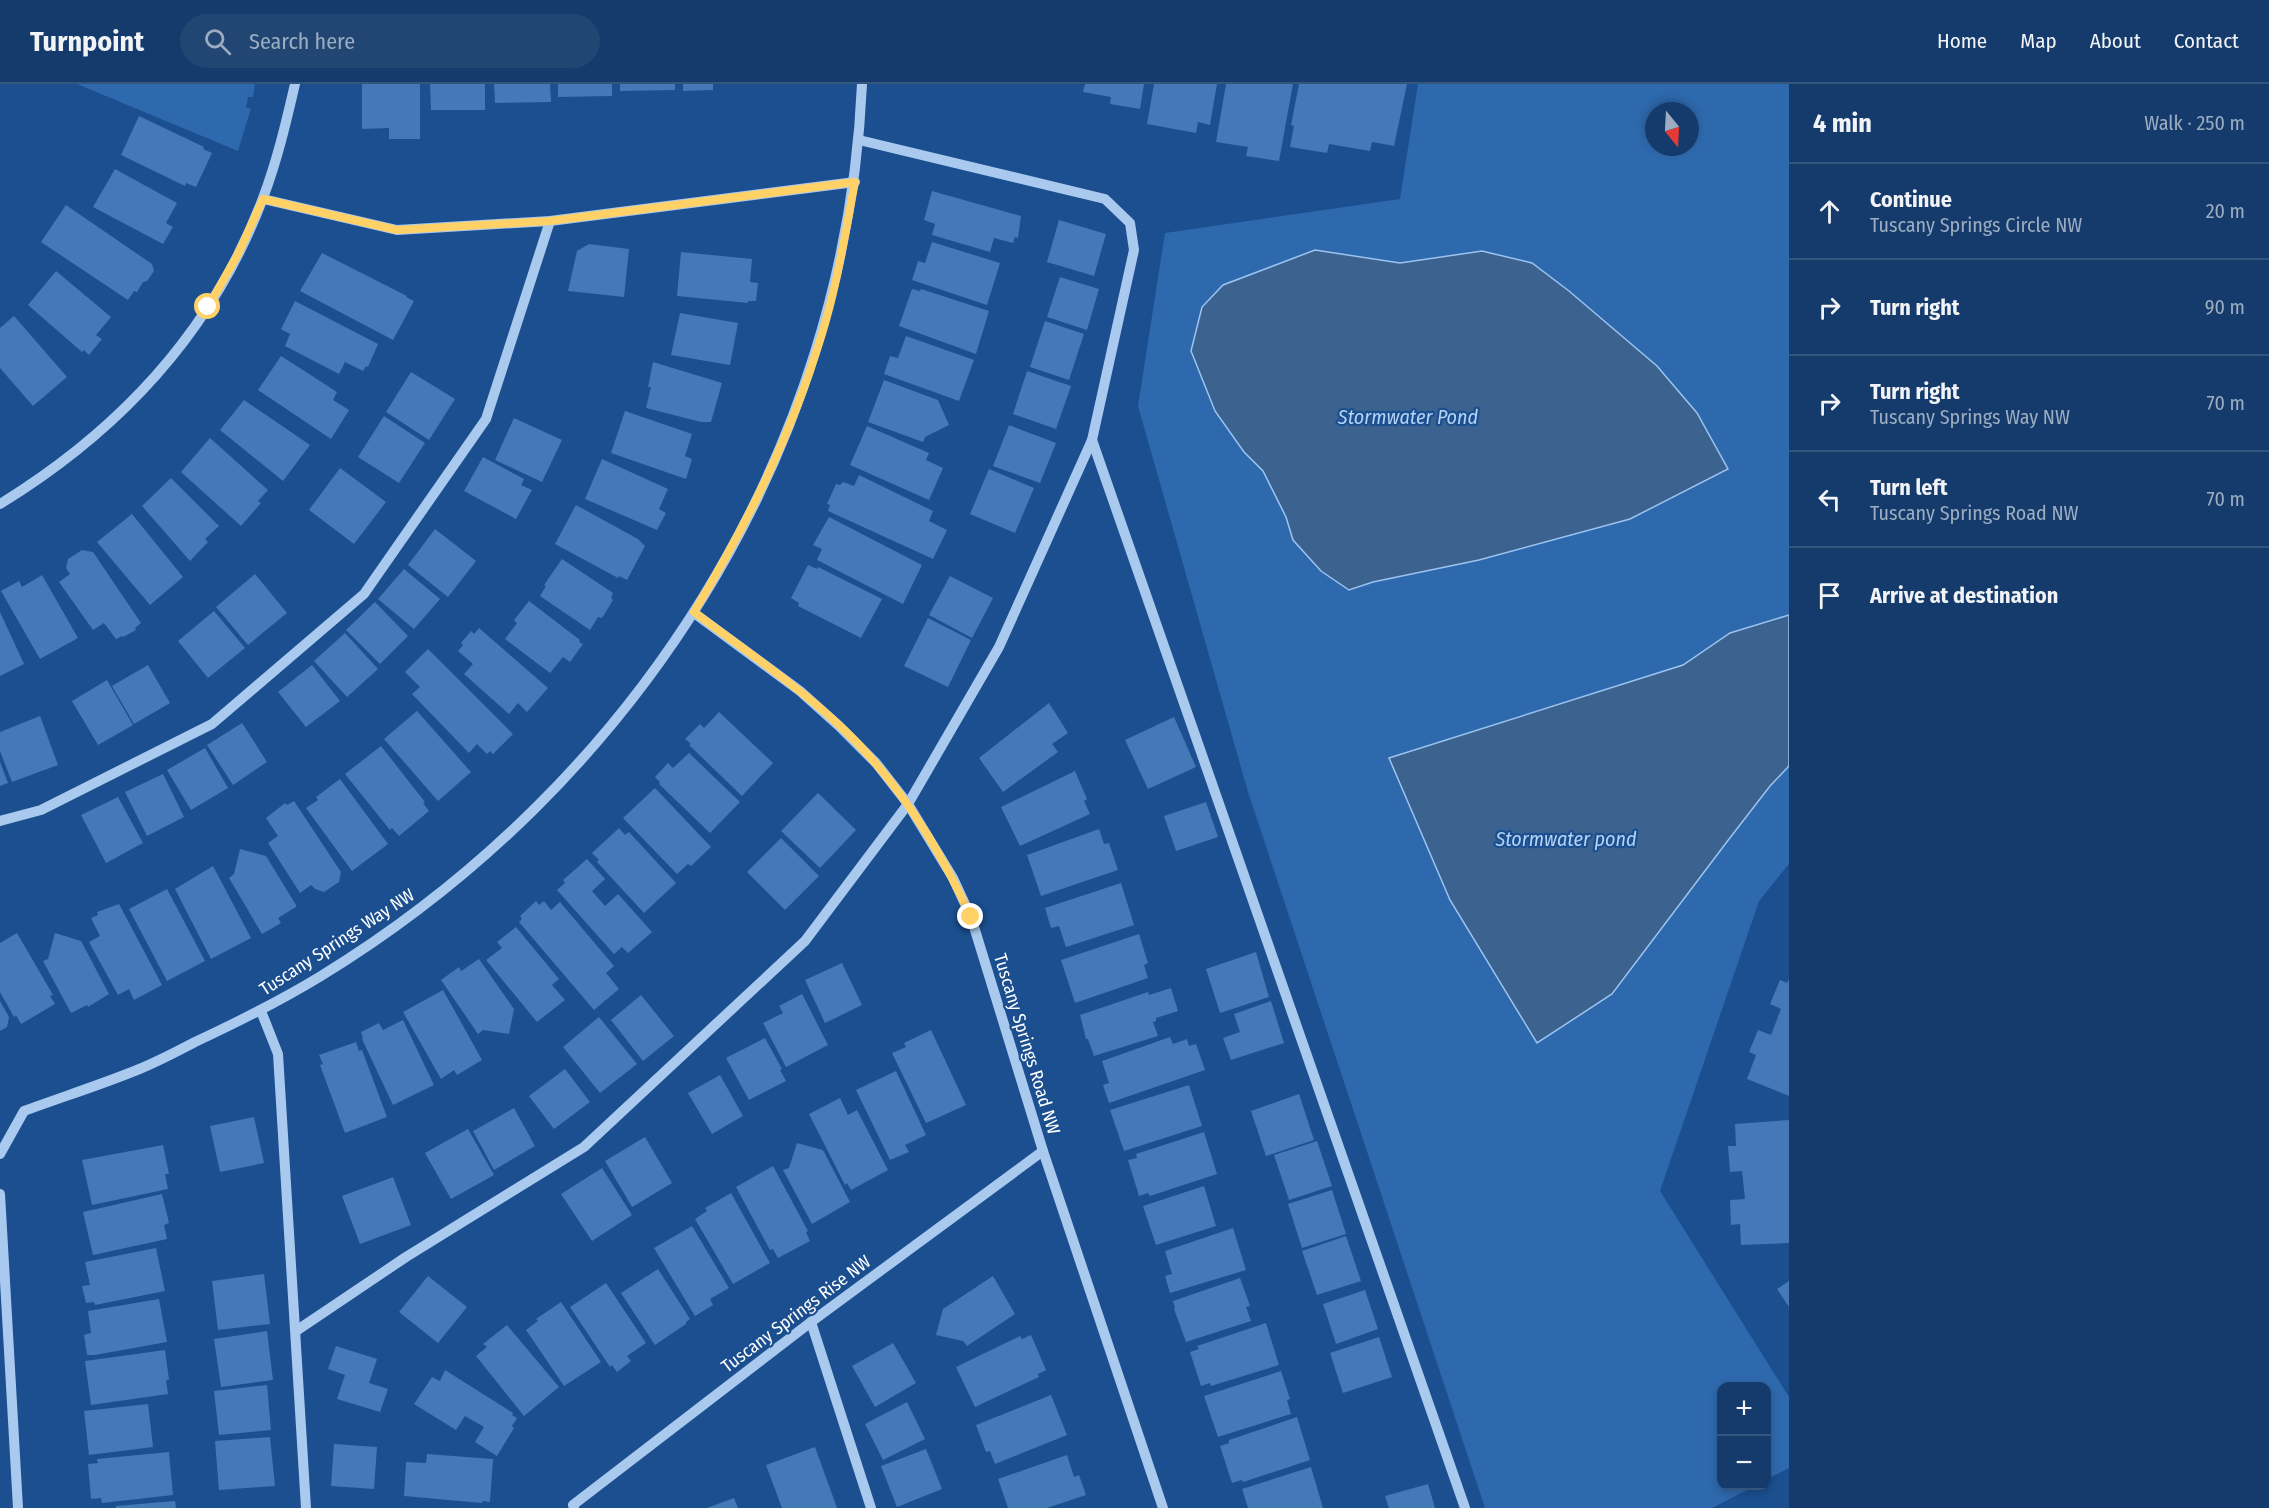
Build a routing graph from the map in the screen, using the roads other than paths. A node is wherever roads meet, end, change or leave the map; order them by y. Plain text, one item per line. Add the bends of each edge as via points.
1 (295, 84) edge
2 (862, 84) edge
3 (859, 140) junction
4 (855, 182) junction
5 (263, 199) junction
6 (550, 221) junction
7 (1092, 440) junction
8 (0, 504) edge
9 (694, 612) junction
10 (908, 804) junction
11 (0, 821) edge
12 (261, 1011) junction
13 (1043, 1150) junction
14 (0, 1154) edge
15 (0, 1194) edge
16 (811, 1322) junction
17 (296, 1331) junction
18 (18, 1508) edge
19 (306, 1508) edge
20 (574, 1508) edge
21 (871, 1508) edge
22 (1163, 1508) edge
23 (1465, 1508) edge

1 - 5 street
2 - 3 street, Tuscany Springs Way NW
3 - 4 street, Tuscany Springs Way NW
3 - 7 street via 1105,199 1130,224 1134,250
4 - 6 street
4 - 9 street, Tuscany Springs Way NW via 841,260 796,411 767,481
5 - 6 street via 397,230
5 - 8 street via 218,290 173,356 89,442
6 - 11 street via 486,419 364,594 212,724 41,810
7 - 10 street via 999,647
7 - 23 street
9 - 10 street, Tuscany Springs Road NW via 800,691 876,763
9 - 12 street, Tuscany Springs Way NW via 599,740 488,854 379,939
10 - 13 street, Tuscany Springs Road NW via 953,878 971,917
10 - 17 street via 805,941 584,1147 406,1257
12 - 14 street, Tuscany Springs Way NW via 139,1069 24,1111
12 - 17 street via 278,1054
13 - 16 street, Tuscany Springs Rise NW
13 - 22 street, Tuscany Springs Road NW
15 - 18 street
16 - 20 street, Tuscany Springs Rise NW
16 - 21 street
17 - 19 street

